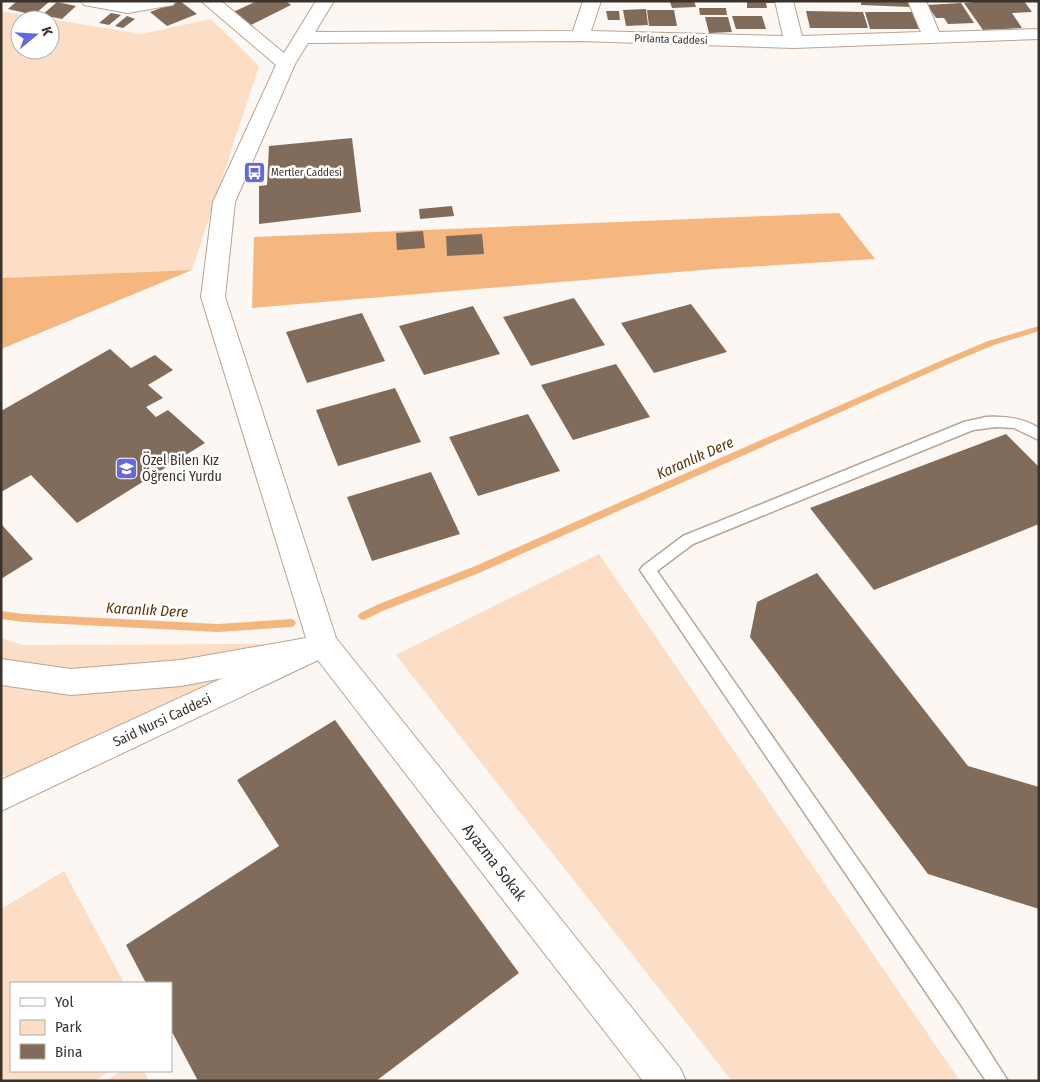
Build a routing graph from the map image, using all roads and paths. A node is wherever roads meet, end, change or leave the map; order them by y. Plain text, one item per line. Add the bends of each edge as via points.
1 (90, 1) edge
2 (166, 1) edge
3 (210, 1) edge
4 (325, 1) edge
5 (592, 1) edge
6 (784, 1) edge
7 (917, 1) edge
8 (1039, 34) edge
9 (580, 36) junction
10 (302, 38) junction
11 (933, 38) junction
12 (794, 42) junction
13 (286, 64) junction
14 (1039, 435) edge
15 (318, 646) junction
16 (1, 672) edge
17 (1, 796) edge
18 (667, 1081) edge
19 (998, 1081) edge

1 - 2 street via 128,8
3 - 13 street
4 - 10 street
5 - 9 street
6 - 12 street
7 - 11 street
8 - 11 street, Pırlanta Caddesi
9 - 10 street, Pırlanta Caddesi
9 - 12 street, Pırlanta Caddesi
10 - 13 street
11 - 12 street, Pırlanta Caddesi
13 - 15 street via 224,202 213,297
14 - 19 lane via 1026,427 1004,422 980,422 688,540 648,570
15 - 16 street via 181,673 71,682
15 - 17 street, Said Nursi Caddesi
15 - 18 street, Ayazma Sokak

